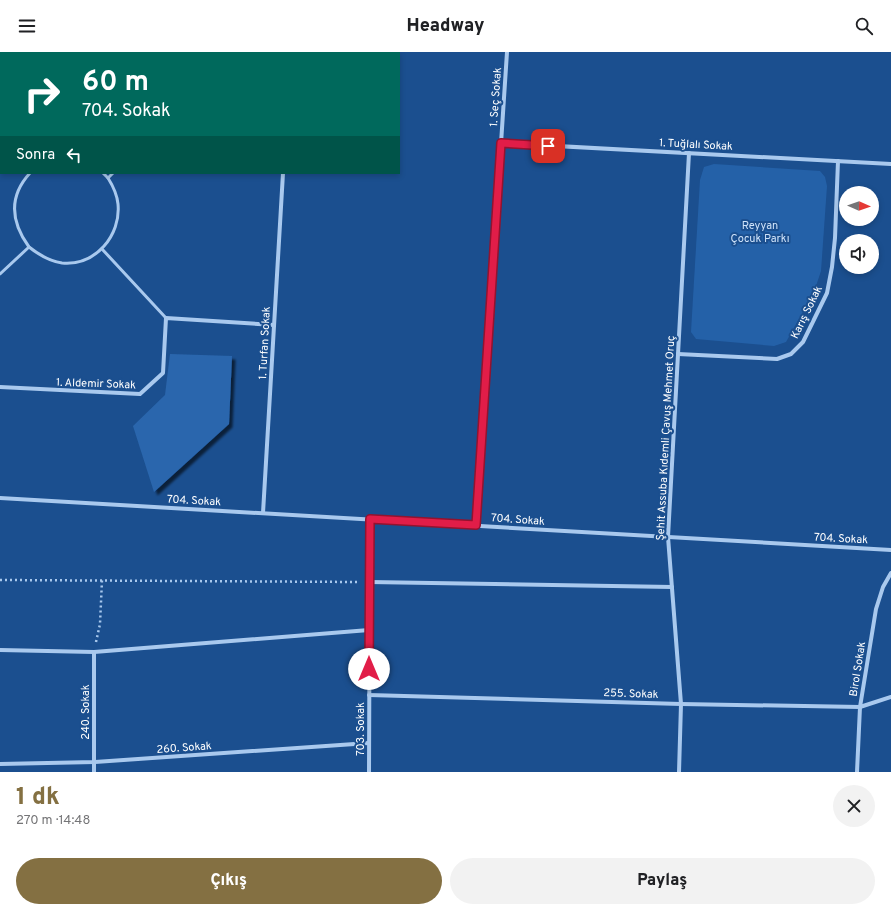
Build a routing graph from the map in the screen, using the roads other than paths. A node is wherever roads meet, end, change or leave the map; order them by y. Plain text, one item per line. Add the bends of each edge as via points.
1 (507, 52) edge
2 (501, 143) junction
3 (689, 153) junction
4 (838, 161) junction
5 (891, 164) edge
6 (29, 174) edge
7 (104, 174) edge
8 (112, 174) edge
9 (283, 174) edge
10 (108, 178) junction
11 (29, 247) junction
12 (102, 249) junction
13 (0, 274) edge
14 (166, 318) junction
15 (274, 325) junction
16 (678, 354) junction
17 (0, 387) edge
18 (0, 498) edge
19 (263, 513) junction
20 (370, 519) junction
21 (476, 525) junction
22 (668, 537) junction
23 (891, 550) edge
24 (891, 573) edge
25 (369, 582) junction
26 (672, 587) junction
27 (369, 630) junction
28 (0, 650) edge
29 (94, 652) junction
30 (369, 695) junction
31 (891, 697) edge
32 (681, 704) junction
33 (860, 707) junction
34 (369, 743) junction
35 (95, 762) junction
36 (0, 764) edge
37 (94, 772) edge
38 (369, 772) edge
39 (680, 772) edge
40 (857, 772) edge

1 - 2 street, 1. Seç Sokak
2 - 3 street, 1. Tuğlalı Sokak
2 - 21 street, 1. Seç Sokak
3 - 4 street, 1. Tuğlalı Sokak
3 - 16 street, Şehit Assuba Kıdemli Çavuş Mehmet Oruç
4 - 5 street, 1. Tuğlalı Sokak
4 - 16 street, Karış Sokak via 835,238 827,293 803,342 791,354 777,359
6 - 11 lane via 16,195 14,213 17,227
7 - 10 lane
8 - 10 lane
9 - 15 street, 1. Turfan Sokak
10 - 12 lane via 115,190 118,218 115,230
11 - 12 lane via 48,260 63,263 91,257
11 - 13 lane
12 - 14 lane
14 - 15 street
14 - 17 street, 1. Aldemir Sokak via 163,373 140,394
15 - 19 street, 1. Turfan Sokak
16 - 22 street, Şehit Assuba Kıdemli Çavuş Mehmet Oruç
18 - 19 street, 704. Sokak
19 - 20 street, 704. Sokak
20 - 21 street, 704. Sokak
20 - 25 street, 703. Sokak
21 - 22 street, 704. Sokak
22 - 23 street, 704. Sokak
22 - 26 street, Şehit Assuba Kıdemli Çavuş Mehmet Oruç
24 - 33 street, Birol Sokak via 876,609
25 - 26 street
25 - 27 street, 703. Sokak
26 - 32 street, Şehit Assuba Kıdemli Çavuş Mehmet Oruç
27 - 29 street
27 - 30 street, 703. Sokak
28 - 29 street
29 - 35 street, 240. Sokak
30 - 32 street, 255. Sokak
30 - 34 street, 703. Sokak
31 - 33 street, 255. Sokak
32 - 33 street, 255. Sokak
32 - 39 street, Şehit Assuba Kıdemli Çavuş Mehmet Oruç
33 - 40 street, Birol Sokak
34 - 35 street, 260. Sokak
34 - 38 street, 703. Sokak
35 - 36 street, 260. Sokak
35 - 37 street, 240. Sokak

